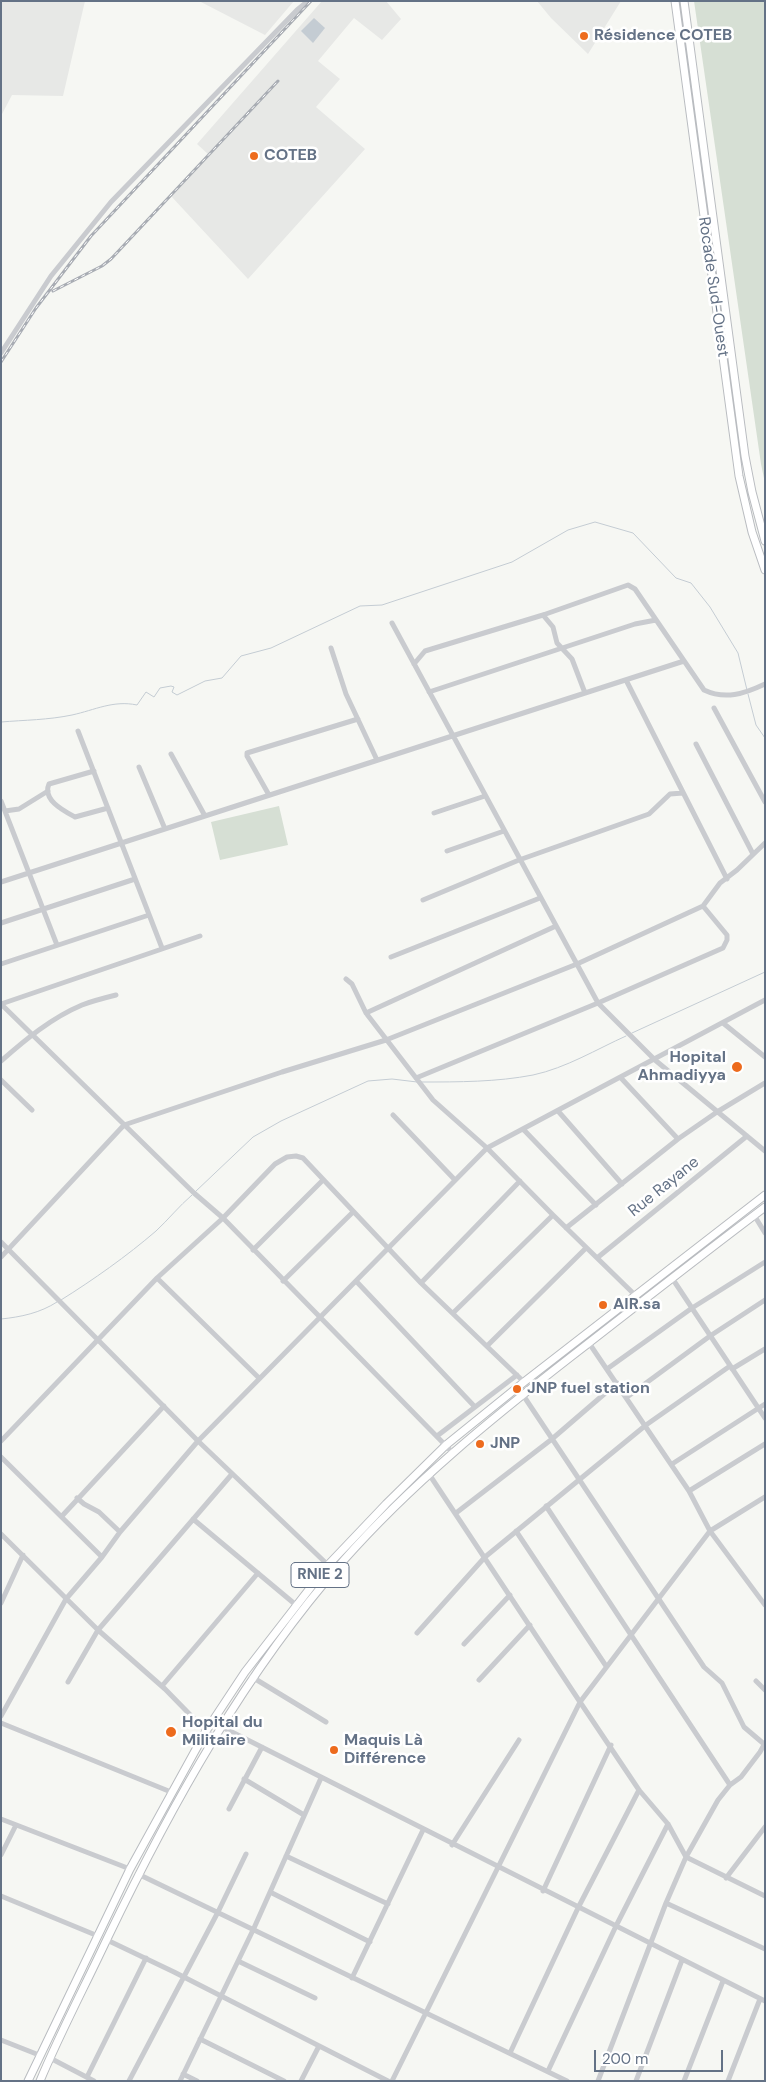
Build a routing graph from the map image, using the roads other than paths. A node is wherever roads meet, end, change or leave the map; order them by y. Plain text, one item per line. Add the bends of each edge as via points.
1 (308, 1) edge
2 (675, 1) edge
3 (684, 1) edge
4 (1, 353) edge
5 (765, 541) edge
6 (765, 570) edge
7 (543, 615) junction
8 (656, 620) junction
9 (392, 623) dead end
10 (331, 648) dead end
11 (562, 649) junction
12 (684, 661) junction
13 (414, 664) junction
14 (626, 680) junction
15 (765, 684) edge
16 (429, 692) junction
17 (585, 693) junction
18 (714, 708) dead end
19 (358, 719) junction
20 (78, 731) dead end
21 (452, 736) junction
22 (696, 744) dead end
23 (171, 754) dead end
24 (377, 760) junction
25 (139, 767) dead end
26 (94, 771) junction
27 (48, 791) junction
28 (683, 793) junction
29 (269, 795) junction
30 (485, 796) junction
31 (765, 802) edge
32 (3, 806) edge
33 (108, 808) junction
34 (434, 813) dead end
35 (205, 816) junction
36 (165, 829) junction
37 (504, 831) junction
38 (122, 843) junction
39 (765, 843) edge
40 (448, 852) dead end
41 (753, 854) junction
42 (519, 860) junction
43 (29, 873) junction
44 (135, 879) junction
45 (727, 879) junction
46 (1, 882) edge
47 (540, 898) junction
48 (423, 900) dead end
49 (703, 906) junction
50 (43, 909) junction
51 (149, 915) junction
52 (1, 923) edge
53 (556, 926) junction
54 (200, 936) dead end
55 (57, 945) junction
56 (162, 948) junction
57 (391, 957) dead end
58 (1, 964) edge
59 (577, 964) junction
60 (346, 979) dead end
61 (116, 995) dead end
62 (765, 1000) edge
63 (598, 1003) junction
64 (366, 1013) junction
65 (723, 1023) junction
66 (33, 1036) junction
67 (386, 1040) junction
68 (765, 1057) edge
69 (655, 1060) junction
70 (1, 1061) edge
71 (416, 1078) junction
72 (621, 1078) junction
73 (1, 1080) edge
74 (765, 1083) edge
75 (32, 1110) dead end
76 (558, 1111) junction
77 (717, 1112) junction
78 (393, 1116) dead end
79 (124, 1125) junction
80 (523, 1129) junction
81 (747, 1136) junction
82 (678, 1139) junction
83 (487, 1148) junction
84 (765, 1151) edge
85 (322, 1180) junction
86 (455, 1180) junction
87 (520, 1181) junction
88 (622, 1184) junction
89 (765, 1195) edge
90 (596, 1205) junction
91 (765, 1207) edge
92 (353, 1212) junction
93 (553, 1215) junction
94 (754, 1215) junction
95 (223, 1218) junction
96 (566, 1228) junction
97 (765, 1233) edge
98 (1, 1242) edge
99 (586, 1248) junction
100 (9, 1249) junction
101 (388, 1249) junction
102 (253, 1250) junction
103 (1, 1257) edge
104 (597, 1258) junction
105 (765, 1262) edge
106 (157, 1278) junction
107 (672, 1278) junction
108 (283, 1281) junction
109 (356, 1281) junction
110 (421, 1283) junction
111 (635, 1295) junction
112 (765, 1300) edge
113 (692, 1308) junction
114 (453, 1314) junction
115 (318, 1318) junction
116 (710, 1336) junction
117 (97, 1339) junction
118 (589, 1343) junction
119 (487, 1346) junction
120 (765, 1349) edge
121 (731, 1368) junction
122 (607, 1369) junction
123 (516, 1375) junction
124 (259, 1378) junction
125 (524, 1382) junction
126 (617, 1383) junction
127 (523, 1395) junction
128 (627, 1397) junction
129 (765, 1404) edge
130 (164, 1406) junction
131 (475, 1407) junction
132 (758, 1409) junction
133 (765, 1418) edge
134 (646, 1425) junction
135 (436, 1436) junction
136 (552, 1439) junction
137 (1, 1440) edge
138 (198, 1440) junction
139 (765, 1444) edge
140 (446, 1445) junction
141 (453, 1453) junction
142 (1, 1457) edge
143 (672, 1464) junction
144 (232, 1474) junction
145 (429, 1474) junction
146 (579, 1479) junction
147 (689, 1491) junction
148 (765, 1497) edge
149 (77, 1498) junction
150 (546, 1506) junction
151 (456, 1514) junction
152 (62, 1516) junction
153 (193, 1519) junction
154 (516, 1531) junction
155 (120, 1532) junction
156 (710, 1532) junction
157 (1, 1534) edge
158 (23, 1555) junction
159 (102, 1557) junction
160 (485, 1557) junction
161 (328, 1565) junction
162 (258, 1573) junction
163 (510, 1596) junction
164 (66, 1599) junction
165 (658, 1599) junction
166 (1, 1603) edge
167 (296, 1605) junction
168 (765, 1605) edge
169 (530, 1625) junction
170 (98, 1630) junction
171 (417, 1633) dead end
172 (630, 1634) junction
173 (464, 1644) dead end
174 (606, 1666) junction
175 (252, 1677) junction
176 (479, 1680) dead end
177 (756, 1681) dead end
178 (68, 1682) dead end
179 (162, 1686) junction
180 (765, 1690) edge
181 (580, 1702) junction
182 (1, 1716) edge
183 (212, 1720) junction
184 (326, 1722) dead end
185 (1, 1723) edge
186 (220, 1726) junction
187 (206, 1731) junction
188 (214, 1737) junction
189 (519, 1740) dead end
190 (764, 1743) edge
191 (611, 1745) junction
192 (262, 1747) junction
193 (762, 1754) edge
194 (244, 1778) junction
195 (321, 1778) junction
196 (730, 1785) junction
197 (639, 1790) junction
198 (171, 1792) junction
199 (229, 1809) dead end
200 (304, 1815) junction
201 (1, 1819) edge
202 (668, 1824) junction
203 (16, 1825) junction
204 (765, 1826) edge
205 (423, 1830) junction
206 (452, 1845) junction
207 (246, 1854) dead end
208 (1, 1855) edge
209 (286, 1856) junction
210 (686, 1857) junction
211 (498, 1867) junction
212 (130, 1869) junction
213 (138, 1874) junction
214 (726, 1878) junction
215 (543, 1891) junction
216 (270, 1892) junction
217 (1, 1896) edge
218 (765, 1896) edge
219 (666, 1903) junction
220 (388, 1904) junction
221 (578, 1908) junction
222 (218, 1912) junction
223 (616, 1926) junction
224 (254, 1928) junction
225 (98, 1936) junction
226 (106, 1940) junction
227 (370, 1942) junction
228 (650, 1944) junction
229 (765, 1949) edge
230 (146, 1958) junction
231 (682, 1960) junction
232 (238, 1961) junction
233 (184, 1977) junction
234 (352, 1978) junction
235 (723, 1981) junction
236 (222, 1996) junction
237 (315, 1998) dead end
238 (762, 2000) edge
239 (426, 2013) junction
240 (200, 2039) junction
241 (1, 2040) edge
242 (319, 2046) junction
243 (510, 2053) junction
244 (39, 2055) junction
245 (50, 2058) junction
246 (548, 2071) junction
247 (183, 2074) junction
248 (87, 2077) junction
249 (28, 2081) edge
250 (40, 2081) edge
251 (94, 2081) edge
252 (130, 2081) edge
253 (180, 2081) edge
254 (197, 2081) edge
255 (284, 2081) edge
256 (301, 2081) edge
257 (388, 2081) edge
258 (392, 2081) edge
259 (567, 2081) edge
260 (598, 2081) edge
261 (636, 2081) edge
262 (684, 2081) edge
263 (728, 2081) edge

1 - 4 street via 111,202 51,276
2 - 6 main road, Rocade Sud-Ouest via 739,476
3 - 5 main road, Rocade Sud-Ouest via 745,456
7 - 8 street via 628,585 635,589
7 - 11 street
7 - 13 street via 425,651
8 - 11 street
8 - 12 street
9 - 13 street
10 - 19 street
11 - 16 street
11 - 17 street via 572,659
12 - 14 street
12 - 15 street via 704,690 712,694 728,696
13 - 16 street
14 - 17 street
14 - 28 street
16 - 21 street
17 - 21 street
18 - 31 street
19 - 24 street
19 - 29 street via 247,753
20 - 26 street
21 - 24 street
21 - 30 street
22 - 41 street
23 - 35 street
24 - 29 street
25 - 36 street
26 - 27 street via 50,784
26 - 33 street
27 - 32 street via 19,808
27 - 33 street via 52,802 76,817
28 - 42 street via 670,794 649,814
28 - 45 street
29 - 35 street
30 - 34 street
30 - 37 street
32 - 43 street
33 - 38 street
35 - 36 street
36 - 38 street
37 - 40 street
37 - 42 street
38 - 43 street
38 - 44 street
39 - 41 street
41 - 45 street
42 - 47 street
42 - 48 street
43 - 46 street
43 - 50 street
44 - 50 street
44 - 51 street
45 - 49 street via 716,887
47 - 53 street
47 - 57 street
49 - 59 street
49 - 63 street via 727,935 723,948
50 - 52 street
50 - 55 street
51 - 55 street
51 - 56 street
53 - 59 street
53 - 64 street
54 - 56 street
55 - 58 street
56 - 66 street via 1,1004
59 - 63 street
59 - 67 street
60 - 64 street via 352,984
61 - 66 street via 83,1004 48,1023
62 - 65 street
63 - 69 street
63 - 71 street
64 - 67 street
65 - 68 street
65 - 69 street
66 - 70 street
66 - 79 street
67 - 71 street
67 - 79 street
69 - 72 street
69 - 77 street
71 - 83 street via 433,1100
72 - 76 street
72 - 82 street
73 - 75 street
74 - 77 street
76 - 80 street
76 - 88 street
77 - 81 street
77 - 82 street
78 - 86 street
79 - 95 street
79 - 100 street
80 - 83 street
80 - 90 street
81 - 84 street
81 - 104 street, Rue Rayane
82 - 88 street
83 - 86 street
83 - 87 street
85 - 92 street
85 - 95 street via 303,1158 287,1157 275,1164
85 - 102 street
86 - 101 street
87 - 93 street
87 - 110 street
88 - 90 street
89 - 111 main road, RNIE 2
90 - 96 street
91 - 94 main road, RNIE 2
92 - 101 street
92 - 108 street
93 - 96 street
93 - 114 street
94 - 97 street
94 - 107 main road, RNIE 2
95 - 102 street
95 - 106 street
96 - 99 street
98 - 100 street
99 - 104 street
99 - 119 street
100 - 103 street
100 - 117 street
101 - 109 street
101 - 110 street
102 - 108 street
104 - 111 street
105 - 113 street
106 - 117 street
106 - 124 street
107 - 113 street
107 - 118 main road, RNIE 2
108 - 115 street
109 - 115 street
109 - 131 street
110 - 114 street
111 - 125 main road, RNIE 2
112 - 116 street
113 - 116 street
113 - 122 street
114 - 119 street
115 - 124 street
115 - 135 street
116 - 121 street
116 - 128 street
117 - 130 street
117 - 137 street
118 - 122 street
118 - 127 main road, RNIE 2
119 - 123 street
120 - 121 street
121 - 132 street
121 - 134 street
122 - 126 street
123 - 125 street
123 - 131 street
124 - 138 street
125 - 140 main road, RNIE 2
126 - 128 street
126 - 136 street
127 - 136 street
127 - 141 main road, RNIE 2
128 - 134 street
129 - 132 street
130 - 138 street
130 - 149 street
131 - 135 street
132 - 133 street
132 - 143 street
134 - 143 street
134 - 146 street
135 - 140 street
136 - 146 street
136 - 151 street
138 - 144 street
138 - 155 street
139 - 147 street
140 - 141 street
140 - 161 main road, RNIE 2
141 - 145 main road, RNIE 2
142 - 152 street
143 - 147 street
144 - 153 street
144 - 161 street
145 - 151 street
145 - 175 main road, RNIE 2 via 342,1562
146 - 150 street
146 - 165 street
147 - 156 street
148 - 156 street
149 - 152 street
149 - 155 street via 99,1512
150 - 154 street
150 - 172 street
151 - 160 street
152 - 159 street
153 - 162 street
153 - 170 street
154 - 160 street
154 - 174 street
155 - 159 street
156 - 165 street
156 - 168 street
157 - 158 street
158 - 164 street
158 - 166 street
159 - 164 street
160 - 163 street
160 - 171 street
161 - 167 main road, RNIE 2
162 - 167 street
162 - 179 street
163 - 169 street
163 - 173 street
164 - 170 street
164 - 182 street
165 - 172 street
165 - 190 street via 704,1667 722,1683 744,1727
167 - 183 main road, RNIE 2
169 - 176 street
169 - 181 street
170 - 178 street
170 - 179 street
172 - 174 street
172 - 196 street
174 - 181 street
175 - 184 street
175 - 186 main road, RNIE 2
177 - 180 street
179 - 187 street
181 - 191 street
181 - 211 street
183 - 186 street
183 - 187 main road, RNIE 2
185 - 198 street
186 - 188 main road, RNIE 2
186 - 192 street
187 - 188 street
187 - 198 main road, RNIE 2
188 - 213 main road, RNIE 2
189 - 206 street
190 - 193 street
191 - 197 street
191 - 215 street
192 - 194 street
192 - 195 street
193 - 196 street via 741,1778
194 - 199 street
194 - 200 street
195 - 200 street
195 - 205 street
196 - 210 street
197 - 202 street
197 - 221 street
198 - 212 main road, RNIE 2
200 - 209 street
201 - 203 street
202 - 210 street
202 - 223 street
203 - 208 street
203 - 212 street
204 - 214 street
205 - 206 street
205 - 220 street
206 - 211 street
207 - 222 street
209 - 216 street
209 - 220 street
210 - 214 street
210 - 219 street
211 - 215 street
211 - 239 street
212 - 225 main road, RNIE 2
213 - 222 street
213 - 226 main road, RNIE 2
214 - 218 street
215 - 221 street
216 - 224 street
216 - 227 street
217 - 225 street
219 - 228 street
219 - 229 street
220 - 227 street
221 - 223 street
221 - 243 street
222 - 224 street
222 - 233 street
223 - 228 street
223 - 246 street
224 - 232 street
224 - 234 street
225 - 244 main road, RNIE 2
226 - 230 street
226 - 245 main road, RNIE 2
227 - 234 street
228 - 231 street
228 - 260 street
230 - 233 street
230 - 248 street
231 - 235 street
231 - 261 street
232 - 236 street
232 - 237 street
233 - 236 street
233 - 252 street
234 - 239 street
235 - 238 street
235 - 262 street
236 - 240 street
236 - 242 street
238 - 263 street
239 - 243 street
239 - 258 street
240 - 247 street
240 - 255 street
241 - 244 street
242 - 256 street
242 - 257 street
243 - 246 street
244 - 249 main road, RNIE 2
245 - 248 street
245 - 250 main road, RNIE 2
246 - 259 street
247 - 253 street
247 - 254 street
248 - 251 street

